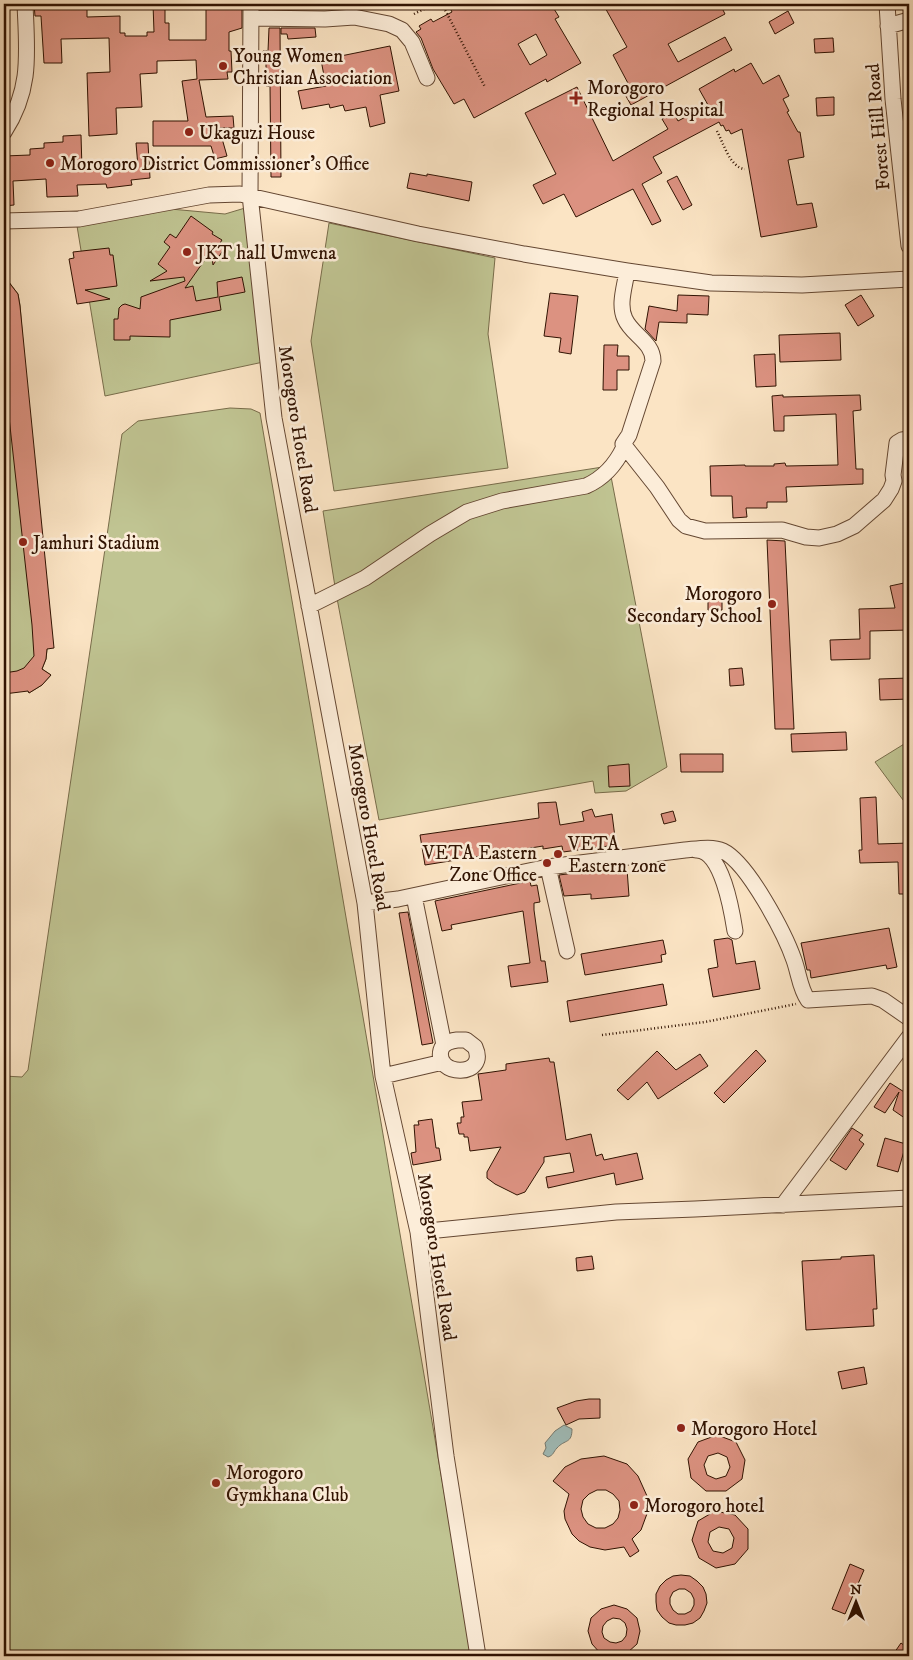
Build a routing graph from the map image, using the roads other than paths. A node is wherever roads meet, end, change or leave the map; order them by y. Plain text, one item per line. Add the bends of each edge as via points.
1 (25, 4) edge
2 (887, 4) edge
3 (251, 11) edge
4 (909, 20) edge
5 (888, 26) junction
6 (427, 78) dead end
7 (4, 132) edge
8 (250, 195) junction
9 (4, 221) edge
10 (909, 246) edge
11 (627, 271) junction
12 (909, 279) edge
13 (909, 439) edge
14 (623, 444) junction
15 (309, 606) junction
16 (685, 850) junction
17 (548, 867) junction
18 (414, 896) junction
19 (365, 903) junction
20 (735, 931) dead end
21 (567, 951) dead end
22 (909, 1018) edge
23 (909, 1036) edge
24 (444, 1045) junction
25 (443, 1062) junction
26 (383, 1076) junction
27 (909, 1198) edge
28 (783, 1205) junction
29 (418, 1232) junction
30 (478, 1656) edge

1 - 7 street via 26,74 17,110
2 - 5 street, Forest Hill Road
3 - 6 street via 324,19 354,17 390,24 402,30 412,42
3 - 8 street, Morogoro Hotel Road
4 - 5 street
5 - 10 street, Forest Hill Road
8 - 9 street via 209,194 79,219
8 - 11 street via 418,234
8 - 15 street, Morogoro Hotel Road via 274,418
11 - 12 street via 711,283 759,285
11 - 14 street via 622,303 624,318 650,348 653,361 629,435
13 - 14 street via 897,443 894,481 884,500 854,526 819,538 782,530 705,531 686,526
14 - 15 street via 619,456 596,481 576,489 502,501 471,510 365,578
15 - 19 street, Morogoro Hotel Road
16 - 17 street
16 - 20 street via 700,850 713,860 727,892
16 - 22 street via 720,850 730,855 745,872 780,930 808,1000 874,997
17 - 18 street
17 - 21 street
18 - 19 street
18 - 24 street
19 - 26 street, Morogoro Hotel Road
23 - 28 street
24 - 25 street via 441,1051
24 - 25 street via 466,1040 475,1047 478,1057 474,1066 463,1070 449,1068
25 - 26 street
26 - 29 street, Morogoro Hotel Road
27 - 28 street
28 - 29 street via 616,1212
29 - 30 street, Morogoro Hotel Road via 446,1456

